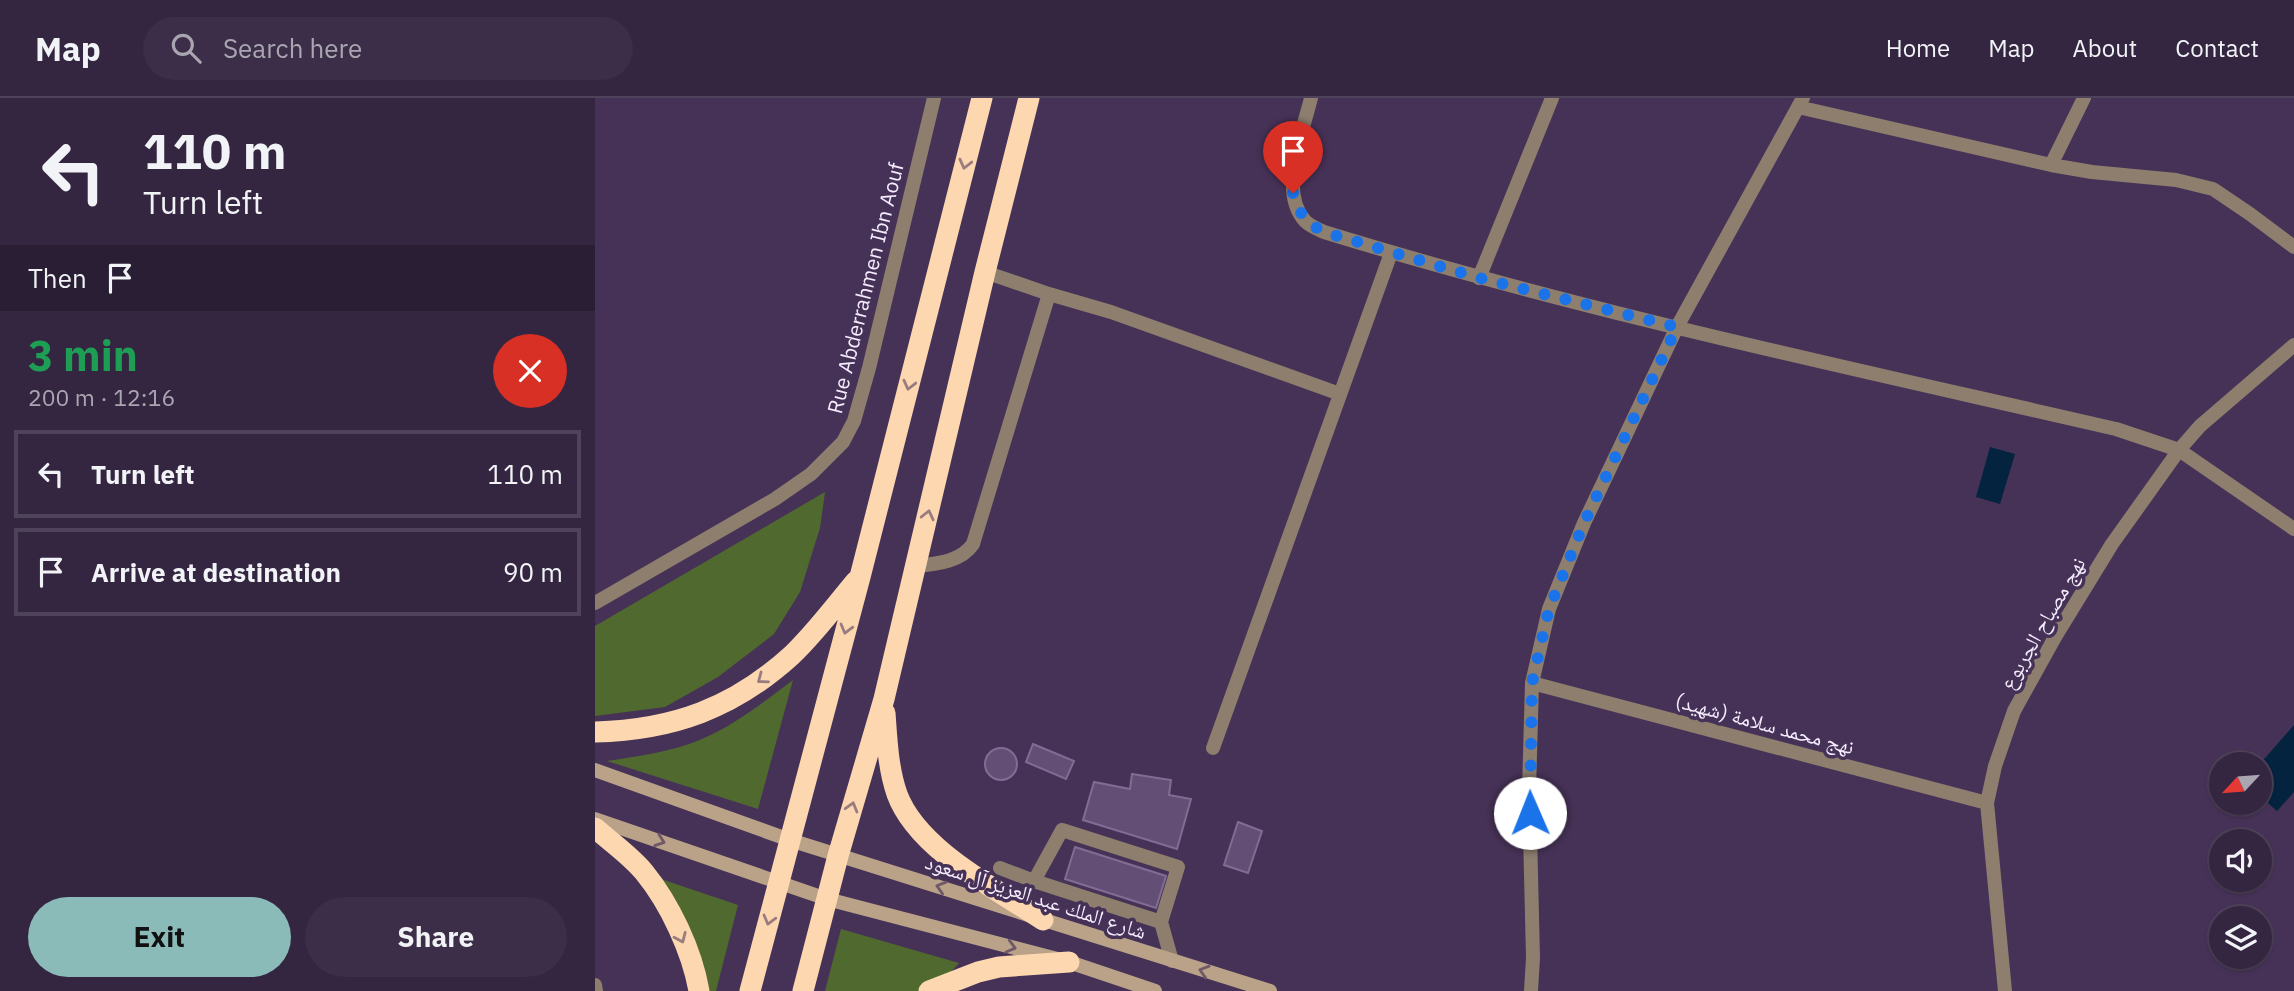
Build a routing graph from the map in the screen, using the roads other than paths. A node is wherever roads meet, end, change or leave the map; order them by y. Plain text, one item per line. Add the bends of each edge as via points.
1 (934, 98) edge
2 (982, 98) edge
3 (1029, 98) edge
4 (1311, 98) edge
5 (1552, 98) edge
6 (2084, 98) edge
7 (1801, 103) edge
8 (2051, 165) junction
9 (2294, 247) edge
10 (1391, 253) junction
11 (985, 272) junction
12 (1479, 278) junction
13 (1049, 294) junction
14 (1677, 327) junction
15 (2294, 345) edge
16 (1340, 394) junction
17 (2179, 450) junction
18 (2294, 529) edge
19 (916, 566) junction
20 (860, 577) junction
21 (595, 603) edge
22 (1532, 683) junction
23 (884, 699) junction
24 (595, 732) edge
25 (1213, 748) dead end
26 (595, 770) edge
27 (1987, 803) junction
28 (595, 820) edge
29 (595, 828) edge
30 (790, 840) junction
31 (838, 856) junction
32 (1000, 868) dead end
33 (1034, 881) junction
34 (779, 882) junction
35 (827, 899) junction
36 (1043, 920) junction
37 (1161, 922) junction
38 (1172, 961) junction
39 (1069, 962) junction
40 (595, 985) edge
41 (596, 991) edge
42 (699, 991) edge
43 (750, 991) edge
44 (803, 991) edge
45 (929, 991) edge
46 (1155, 991) edge
47 (1270, 991) edge
48 (1531, 991) edge
49 (2005, 991) edge

1 - 21 street, Rue Abderrahmen Ibn Aouf via 869,368 843,442 811,474 775,499
2 -> 20 highway
3 - 11 highway
4 - 10 street via 1293,173 1298,211 1307,223 1324,232
5 - 12 street
6 - 8 street
7 - 8 street
7 - 14 street
8 - 9 street via 2213,189
10 - 12 street
10 - 16 street
11 - 13 street
19 -> 11 highway
12 - 14 street
13 - 16 street
13 - 19 street via 973,544 963,555
14 - 17 street via 2116,429
14 - 22 street via 1584,523 1549,609
15 - 17 street, نهج مصباح الجربوع via 2200,426
16 - 25 street
17 - 18 street
17 - 27 street, نهج مصباح الجربوع via 2112,544 2014,711
19 - 23 highway
20 -> 24 highway via 793,653 737,697 670,724
20 -> 30 highway
22 - 27 street, نهج محمد سلامة (شهيد)
22 - 48 street
31 -> 23 highway
23 - 36 highway via 891,772 905,810 923,834 949,856
26 - 30 main road, شارع الملك عبد العزيز آل سعود
27 - 49 street, نهج مصباح الجربوع
28 -> 34 main road
29 -> 42 highway via 643,870 659,893 683,939
30 - 31 main road, شارع الملك عبد العزيز آل سعود
30 - 34 highway
31 - 35 highway
36 -> 31 main road, شارع الملك عبد العزيز آل سعود
32 - 33 street
33 - 37 street
33 - 37 street via 1062,830 1178,867
34 - 35 main road
34 -> 43 highway
35 -> 39 main road
35 - 44 highway
36 - 38 main road, شارع الملك عبد العزيز آل سعود
37 - 38 street
47 -> 38 main road, شارع الملك عبد العزيز آل سعود
39 - 45 highway via 999,967
39 - 46 main road
40 - 41 street

